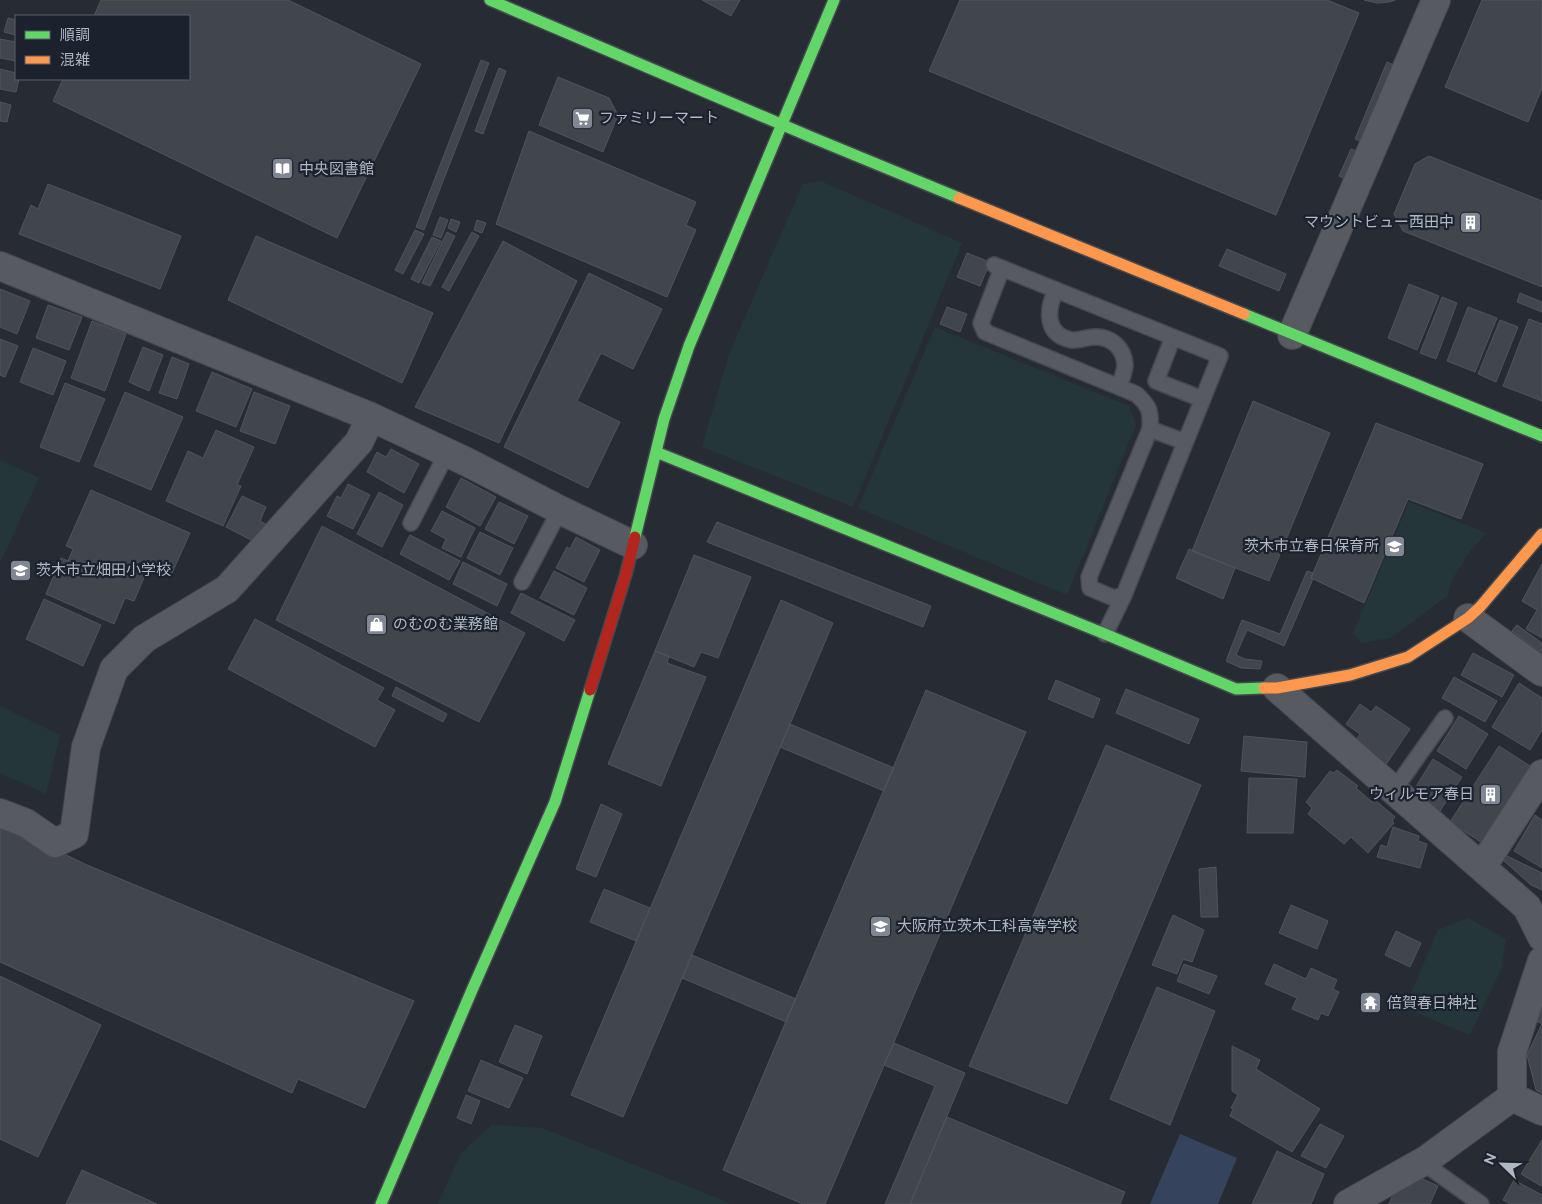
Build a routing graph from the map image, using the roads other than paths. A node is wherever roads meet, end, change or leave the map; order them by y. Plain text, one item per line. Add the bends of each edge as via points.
1 (490, 0) edge
2 (834, 0) edge
3 (1436, 0) edge
4 (782, 124) junction
5 (0, 266) edge
6 (1056, 290) junction
7 (1292, 335) junction
8 (1173, 338) junction
9 (1119, 387) junction
10 (1202, 399) junction
11 (371, 417) junction
12 (1150, 429) junction
13 (1542, 436) edge
14 (1185, 442) junction
15 (447, 452) junction
16 (656, 452) junction
17 (560, 510) junction
18 (411, 523) dead end
19 (1542, 534) edge
20 (633, 545) junction
21 (522, 582) dead end
22 (1124, 595) junction
23 (1468, 618) junction
24 (1105, 634) junction
25 (1542, 672) edge
26 (1277, 688) junction
27 (1445, 718) dead end
28 (1542, 774) edge
29 (1394, 790) junction
30 (0, 812) edge
31 (1482, 867) junction
32 (1542, 937) edge
33 (1542, 961) edge
34 (1512, 1097) junction
35 (1542, 1111) edge
36 (1422, 1162) junction
37 (381, 1204) edge
38 (1348, 1204) edge
39 (1481, 1204) edge

1 - 4 street
2 - 4 street
3 - 7 street
4 - 7 street
4 - 16 street via 689,346
5 - 11 street
6 - 8 lane
6 - 9 lane via 1049,313 1050,324 1070,339 1082,340 1093,336 1116,344 1122,352 1125,366
6 - 9 lane via 998,267 981,323 985,332
7 - 13 street
8 - 10 lane via 1156,381
8 - 10 lane via 1220,356
9 - 12 lane via 1144,401 1151,413
10 - 14 lane
11 - 15 street
11 - 30 street via 359,442 227,589 144,639 114,668 86,747 74,834 55,843
12 - 14 lane
12 - 22 lane via 1088,577 1090,588 1114,598
14 - 22 lane
15 - 17 street
15 - 18 lane
16 - 20 street
16 - 24 street
17 - 20 street
17 - 21 lane
19 - 23 street
20 - 37 street via 555,802
22 - 24 lane
23 - 25 street
23 - 26 street via 1408,657 1350,675
24 - 26 street via 1236,690
26 - 29 street
27 - 29 lane
28 - 31 street
29 - 31 street
31 - 32 street via 1527,907
33 - 34 street via 1512,1052
34 - 35 street
34 - 36 street
36 - 38 street
36 - 39 lane

